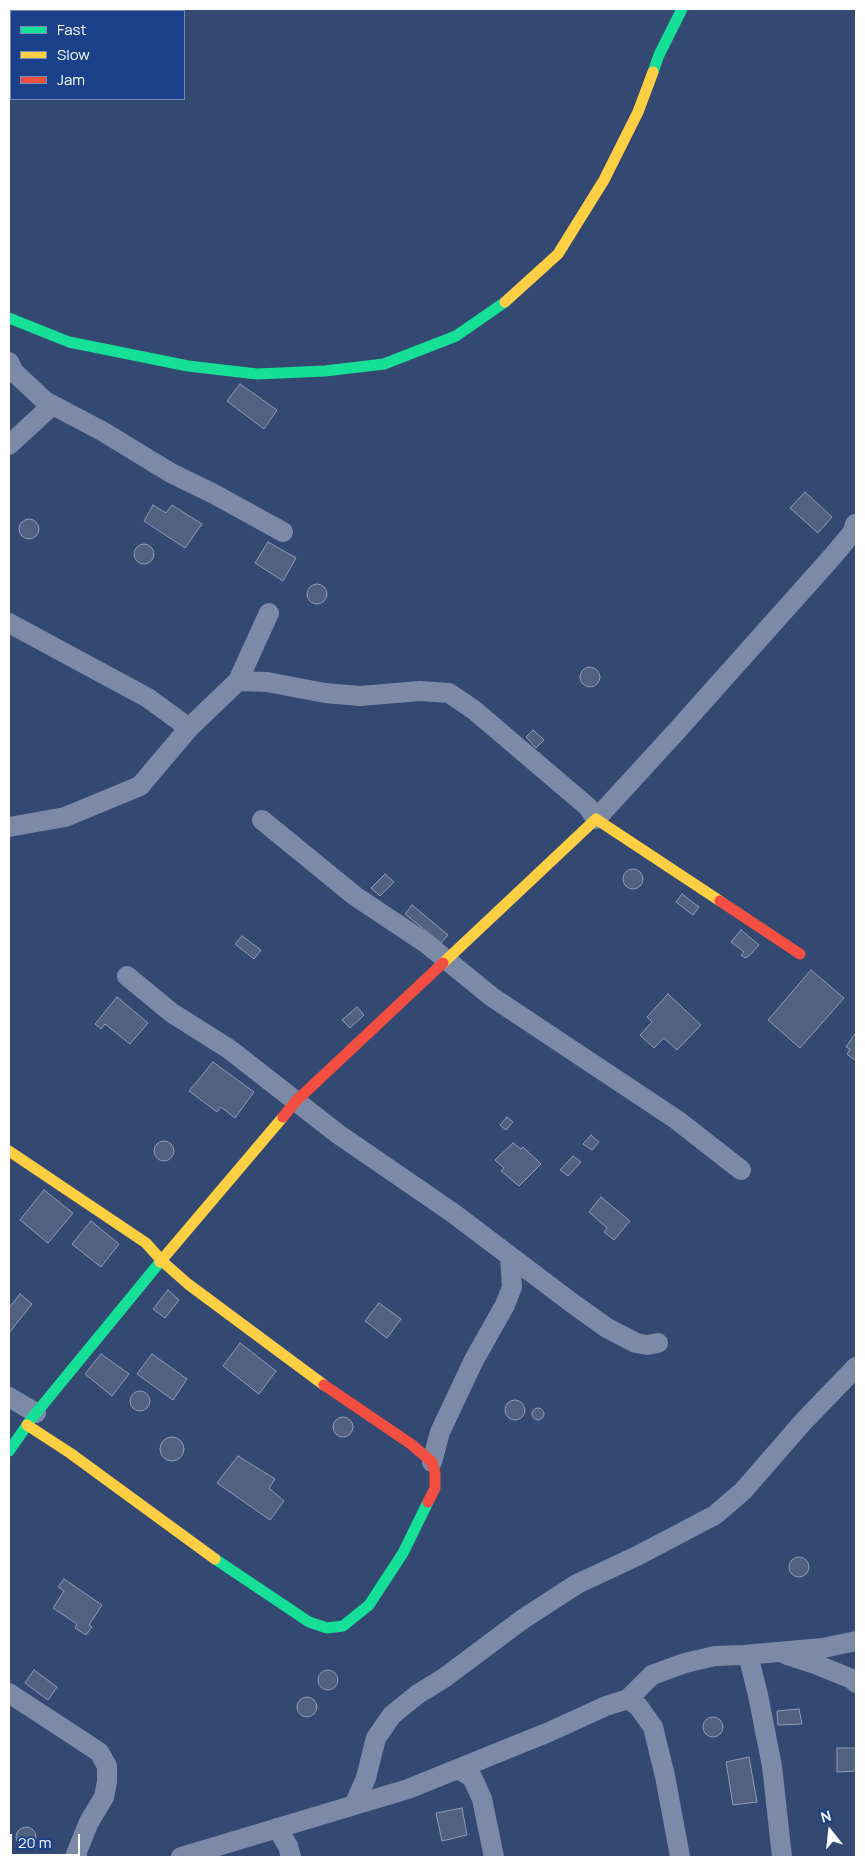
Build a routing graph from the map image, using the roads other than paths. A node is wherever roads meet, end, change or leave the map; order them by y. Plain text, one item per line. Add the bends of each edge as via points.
1 (682, 9) edge
2 (9, 318) edge
3 (9, 362) edge
4 (45, 401) junction
5 (9, 445) edge
6 (855, 524) edge
7 (283, 532) dead end
8 (269, 613) dead end
9 (9, 623) edge
10 (238, 681) junction
11 (189, 728) junction
12 (596, 819) junction
13 (262, 820) dead end
14 (9, 827) edge
15 (800, 954) dead end
16 (446, 960) junction
17 (127, 976) dead end
18 (296, 1101) junction
19 (9, 1151) edge
20 (741, 1170) dead end
21 (510, 1256) junction
22 (162, 1261) junction
23 (658, 1343) dead end
24 (856, 1368) edge
25 (9, 1396) edge
26 (31, 1419) junction
27 (9, 1451) edge
28 (432, 1462) junction
29 (856, 1641) edge
30 (778, 1652) junction
31 (748, 1655) junction
32 (856, 1683) edge
33 (9, 1693) edge
34 (628, 1699) junction
35 (458, 1769) junction
36 (354, 1805) junction
37 (277, 1828) junction
38 (77, 1857) edge
39 (181, 1857) edge
40 (291, 1857) edge
41 (494, 1857) edge
42 (680, 1857) edge
43 (782, 1857) edge

1 - 2 street via 659,55 638,112 604,180 558,254 507,301 456,336 384,364 257,374 188,366 68,342
3 - 4 street via 14,372
4 - 5 street via 46,411
4 - 7 street
6 - 12 street via 853,532 832,557
8 - 10 street
9 - 11 street via 148,698
10 - 11 street
10 - 12 street via 267,682 360,696 420,691 449,693 474,710 588,807
11 - 14 street via 140,786 65,816
12 - 15 street
12 - 16 street
13 - 16 street via 355,896
16 - 18 street
16 - 20 street via 492,997 677,1120
17 - 18 street via 172,1013 229,1049
18 - 21 street
18 - 22 street
19 - 22 street via 146,1243
21 - 23 street via 607,1328 636,1343
21 - 28 street via 512,1287 440,1432
22 - 26 street
22 - 28 street via 188,1284
24 - 36 street via 803,1422 744,1492 715,1515 577,1584 523,1619 392,1715 376,1738 366,1778
25 - 26 street
26 - 27 street
26 - 28 street via 70,1453 228,1568 309,1622 327,1628 343,1626 369,1605 403,1553 435,1488 436,1473
29 - 30 street
30 - 31 street
30 - 32 street
31 - 34 street via 715,1656 652,1675
31 - 43 street via 772,1766
33 - 38 street via 99,1752 107,1766 104,1796 89,1822
34 - 35 street
34 - 42 street via 638,1706 653,1727 666,1776
35 - 36 street via 408,1789
35 - 41 street via 472,1777 482,1799
36 - 37 street
37 - 39 street
37 - 40 street

